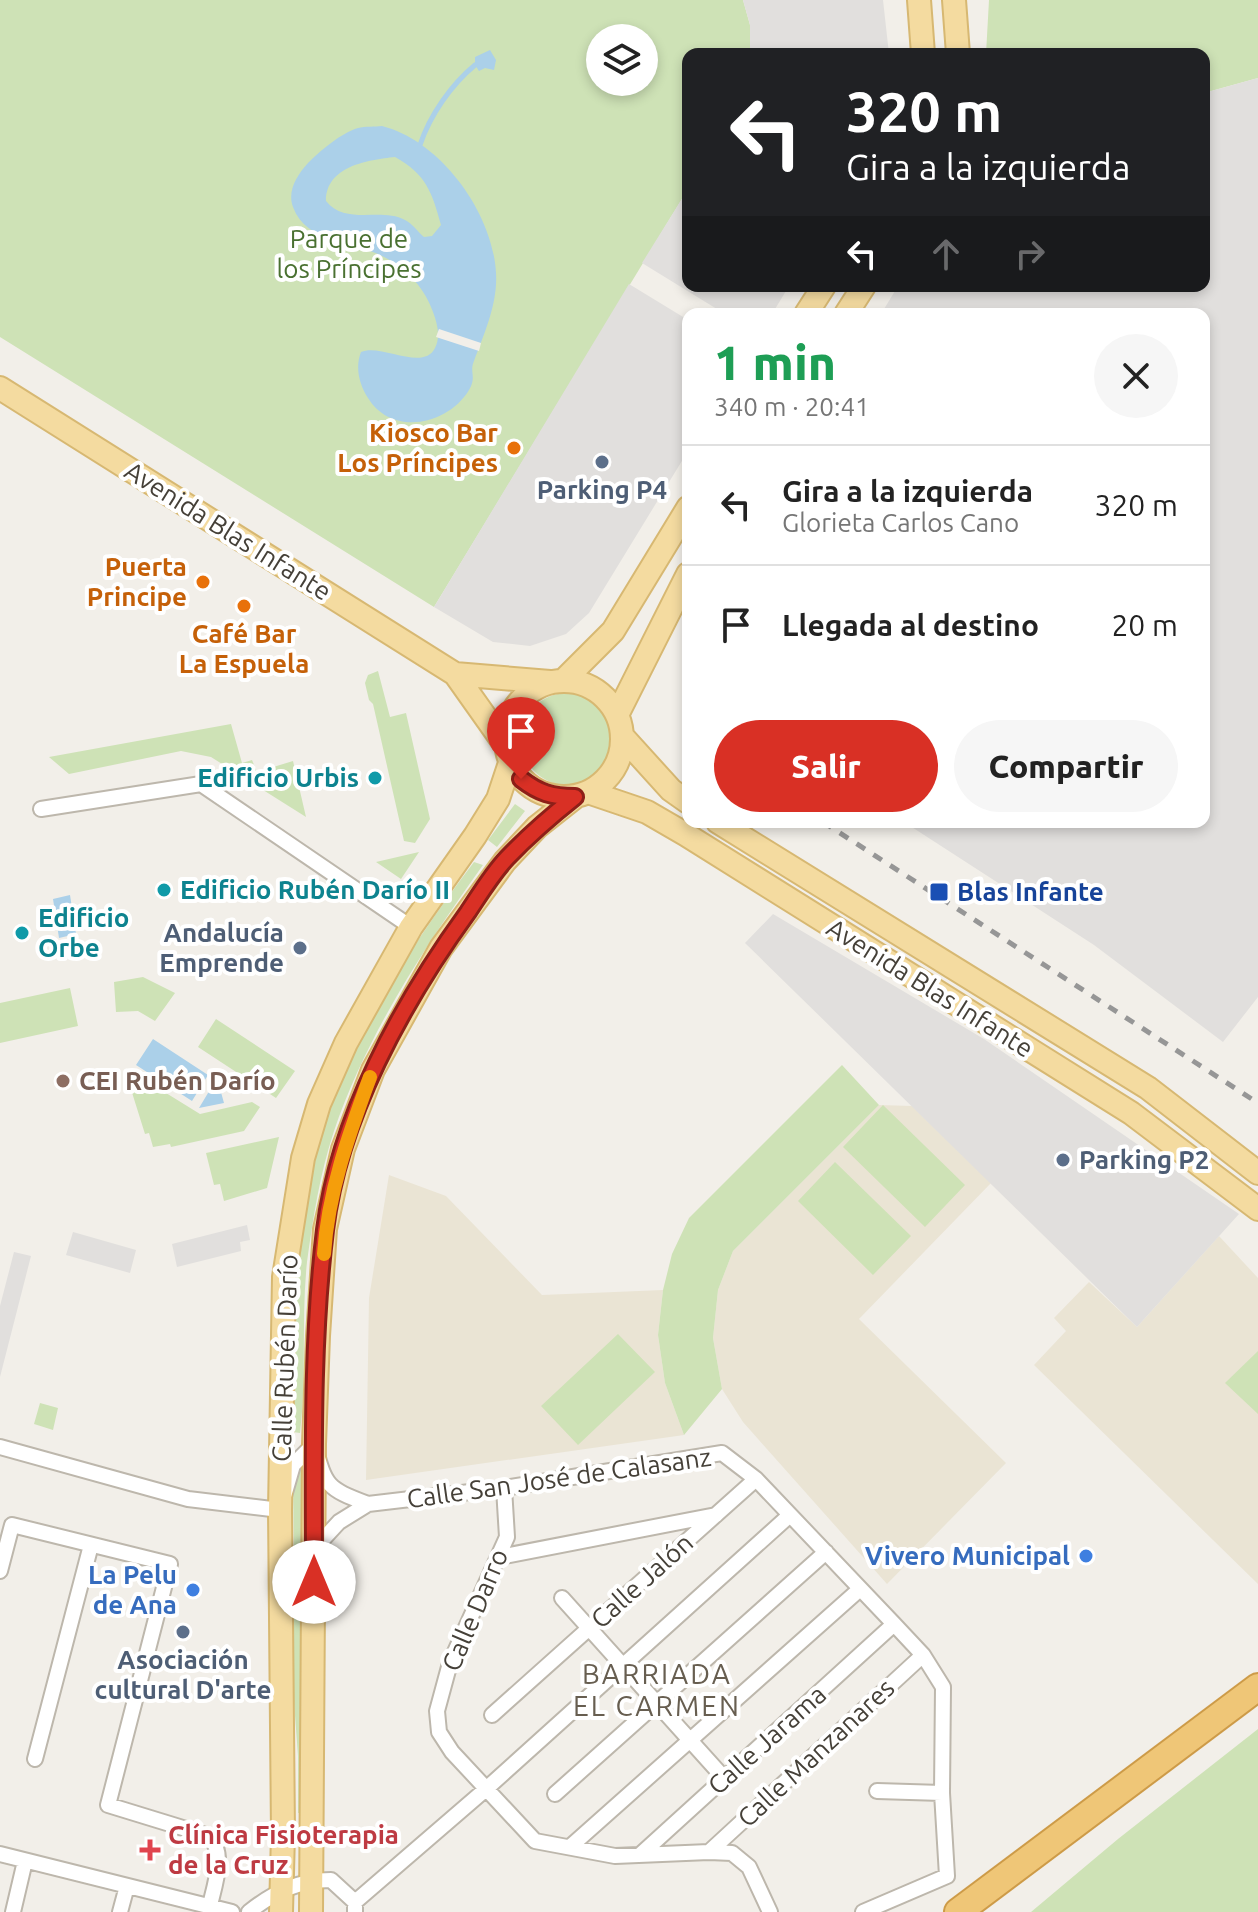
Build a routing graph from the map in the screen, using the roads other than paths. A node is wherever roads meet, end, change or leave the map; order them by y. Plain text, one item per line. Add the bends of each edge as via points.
1 (919, 0) edge
2 (954, 0) edge
3 (923, 48) edge
4 (958, 48) edge
5 (0, 388) edge
6 (682, 518) edge
7 (682, 587) edge
8 (455, 674) junction
9 (557, 681) junction
10 (620, 726) junction
11 (508, 754) junction
12 (582, 794) junction
13 (682, 798) edge
14 (41, 809) dead end
15 (728, 828) edge
16 (411, 927) junction
17 (1258, 1173) edge
18 (1258, 1209) edge
19 (314, 1444) junction
20 (0, 1447) edge
21 (756, 1479) junction
22 (504, 1488) junction
23 (368, 1504) junction
24 (280, 1510) junction
25 (716, 1515) junction
26 (790, 1515) junction
27 (91, 1545) junction
28 (314, 1549) junction
29 (826, 1552) junction
30 (499, 1557) junction
31 (0, 1571) edge
32 (279, 1587) junction
33 (860, 1589) junction
34 (562, 1598) dead end
35 (894, 1624) junction
36 (590, 1628) junction
37 (923, 1655) junction
38 (623, 1665) junction
39 (1257, 1687) edge
40 (657, 1703) junction
41 (492, 1715) dead end
42 (690, 1740) junction
43 (35, 1759) dead end
44 (724, 1778) junction
45 (486, 1789) junction
46 (877, 1791) dead end
47 (942, 1793) junction
48 (555, 1794) dead end
49 (1062, 1835) junction
50 (571, 1846) junction
51 (709, 1852) junction
52 (0, 1854) edge
53 (640, 1855) junction
54 (25, 1861) junction
55 (310, 1880) junction
56 (127, 1886) junction
57 (281, 1902) edge
58 (210, 1905) junction
59 (355, 1907) edge
60 (13, 1912) edge
61 (120, 1912) edge
62 (232, 1912) edge
63 (249, 1912) edge
64 (311, 1912) edge
65 (770, 1912) edge
66 (863, 1912) edge
67 (958, 1912) edge
68 (989, 1912) edge

1 - 3 main road
2 - 4 main road
5 - 8 main road, Avenida Blas Infante
6 - 9 main road via 613,631
7 - 10 main road
8 - 9 main road
8 - 11 main road
9 - 10 main road via 596,690
9 - 11 main road via 534,688 516,706 506,729
10 - 12 main road via 621,753 614,769 603,783
10 - 13 main road
11 - 12 main road via 521,779 537,791 555,797
11 - 16 main road, Calle Rubén Darío via 498,799
12 - 18 main road, Avenida Blas Infante via 647,812 685,834 1131,1113
12 - 19 main road, Calle Rubén Darío via 537,827 497,871 441,948 373,1070 343,1149 325,1229
14 - 16 street via 201,784
15 - 17 main road, Avenida Blas Infante via 1148,1088
16 - 24 main road, Calle Rubén Darío via 346,1043 303,1158 284,1277
19 - 23 street via 322,1474 336,1492
19 - 24 street via 293,1465
19 - 28 main road, Calle Rubén Darío
20 - 24 street via 188,1499
21 - 22 street, Calle San José de Calasanz via 722,1453
21 - 25 street, Calle Jalón
21 - 26 street, Calle San José de Calasanz
22 - 23 street, Calle San José de Calasanz
22 - 30 street, Calle Darro via 507,1537
23 - 28 street via 339,1522
24 - 32 main road, Calle Rubén Darío
25 - 30 street
25 - 36 street, Calle Jalón
26 - 29 street, Calle San José de Calasanz
26 - 38 street
27 - 31 street via 12,1525
27 - 43 street
27 - 58 street via 170,1564 108,1805 214,1841 218,1863
28 - 32 street
28 - 55 main road, Calle Rubén Darío
29 - 33 street, Calle San José de Calasanz
29 - 40 street
30 - 45 street, Calle Darro via 450,1663 437,1711 439,1732
32 - 57 main road, Calle Rubén Darío
33 - 35 street, Calle San José de Calasanz
33 - 42 street
34 - 36 street
35 - 37 street, Calle San José de Calasanz
35 - 44 street, Calle Jarama
36 - 38 street
36 - 41 street, Calle Jalón
37 - 47 street, Calle San José de Calasanz via 943,1687
37 - 51 street, Calle Manzanares
38 - 40 street
38 - 45 street
39 - 49 highway
40 - 42 street
40 - 48 street
42 - 44 street
42 - 50 street
44 - 53 street, Calle Jarama
45 - 50 street, Calle Manzanares via 535,1841
45 - 59 street
46 - 47 street
47 - 66 street, Calle San José de Calasanz via 947,1876
49 - 67 highway
49 - 68 highway
50 - 53 street, Calle Manzanares via 615,1856
51 - 53 street, Calle Manzanares
51 - 65 street, Calle Manzanares via 732,1853 749,1867
52 - 54 street
54 - 56 street
54 - 60 street
55 - 57 street
55 - 59 street via 331,1880
55 - 64 main road, Calle Rubén Darío
56 - 58 street
56 - 61 street
57 - 63 street
58 - 62 street

